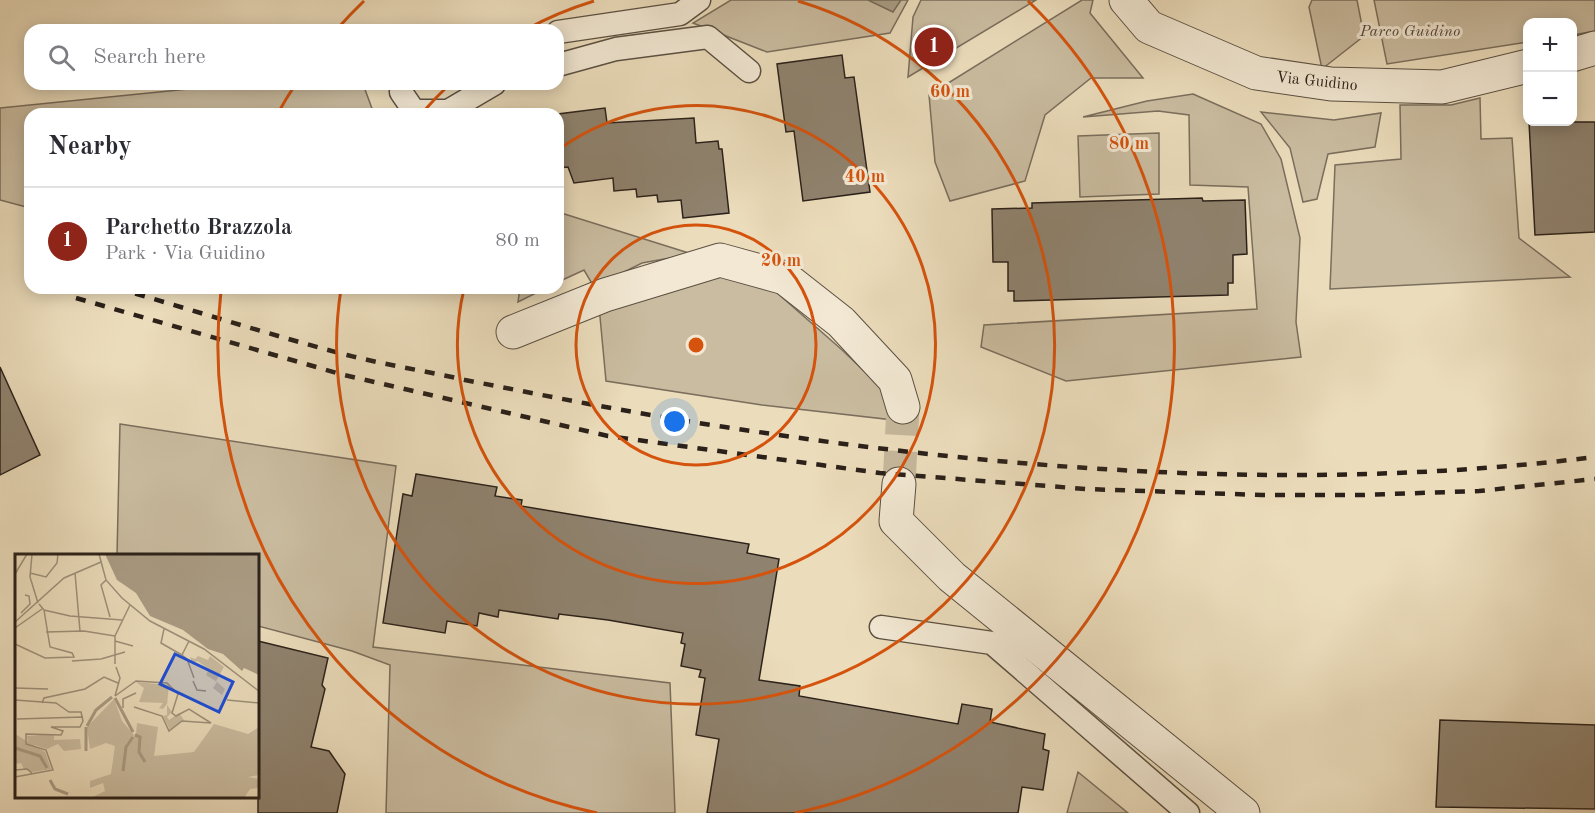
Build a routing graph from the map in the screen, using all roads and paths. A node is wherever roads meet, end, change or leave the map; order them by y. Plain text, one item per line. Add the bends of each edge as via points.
1 (699, 0) edge
2 (1126, 0) edge
3 (564, 31) edge
4 (1595, 48) edge
5 (1577, 53) edge
6 (564, 63) edge
7 (1523, 67) edge
8 (749, 71) dead end
9 (402, 90) edge
10 (484, 90) edge
11 (412, 108) edge
12 (453, 108) edge
13 (513, 332) dead end
14 (903, 406) tunnel mouth
15 (899, 484) tunnel mouth
16 (881, 627) dead end
17 (1188, 813) edge
18 (1243, 813) edge

1 - 3 lane via 680,14
2 - 7 street, Via Guidino via 1149,27 1256,73 1331,84 1442,87
4 - 5 street
6 - 8 lane via 616,49 708,37
9 - 11 lane
10 - 12 lane
13 - 14 street via 605,295 720,260 785,278 795,285 841,322 895,380
15 - 18 street via 896,521 952,576
16 - 17 lane via 992,643

